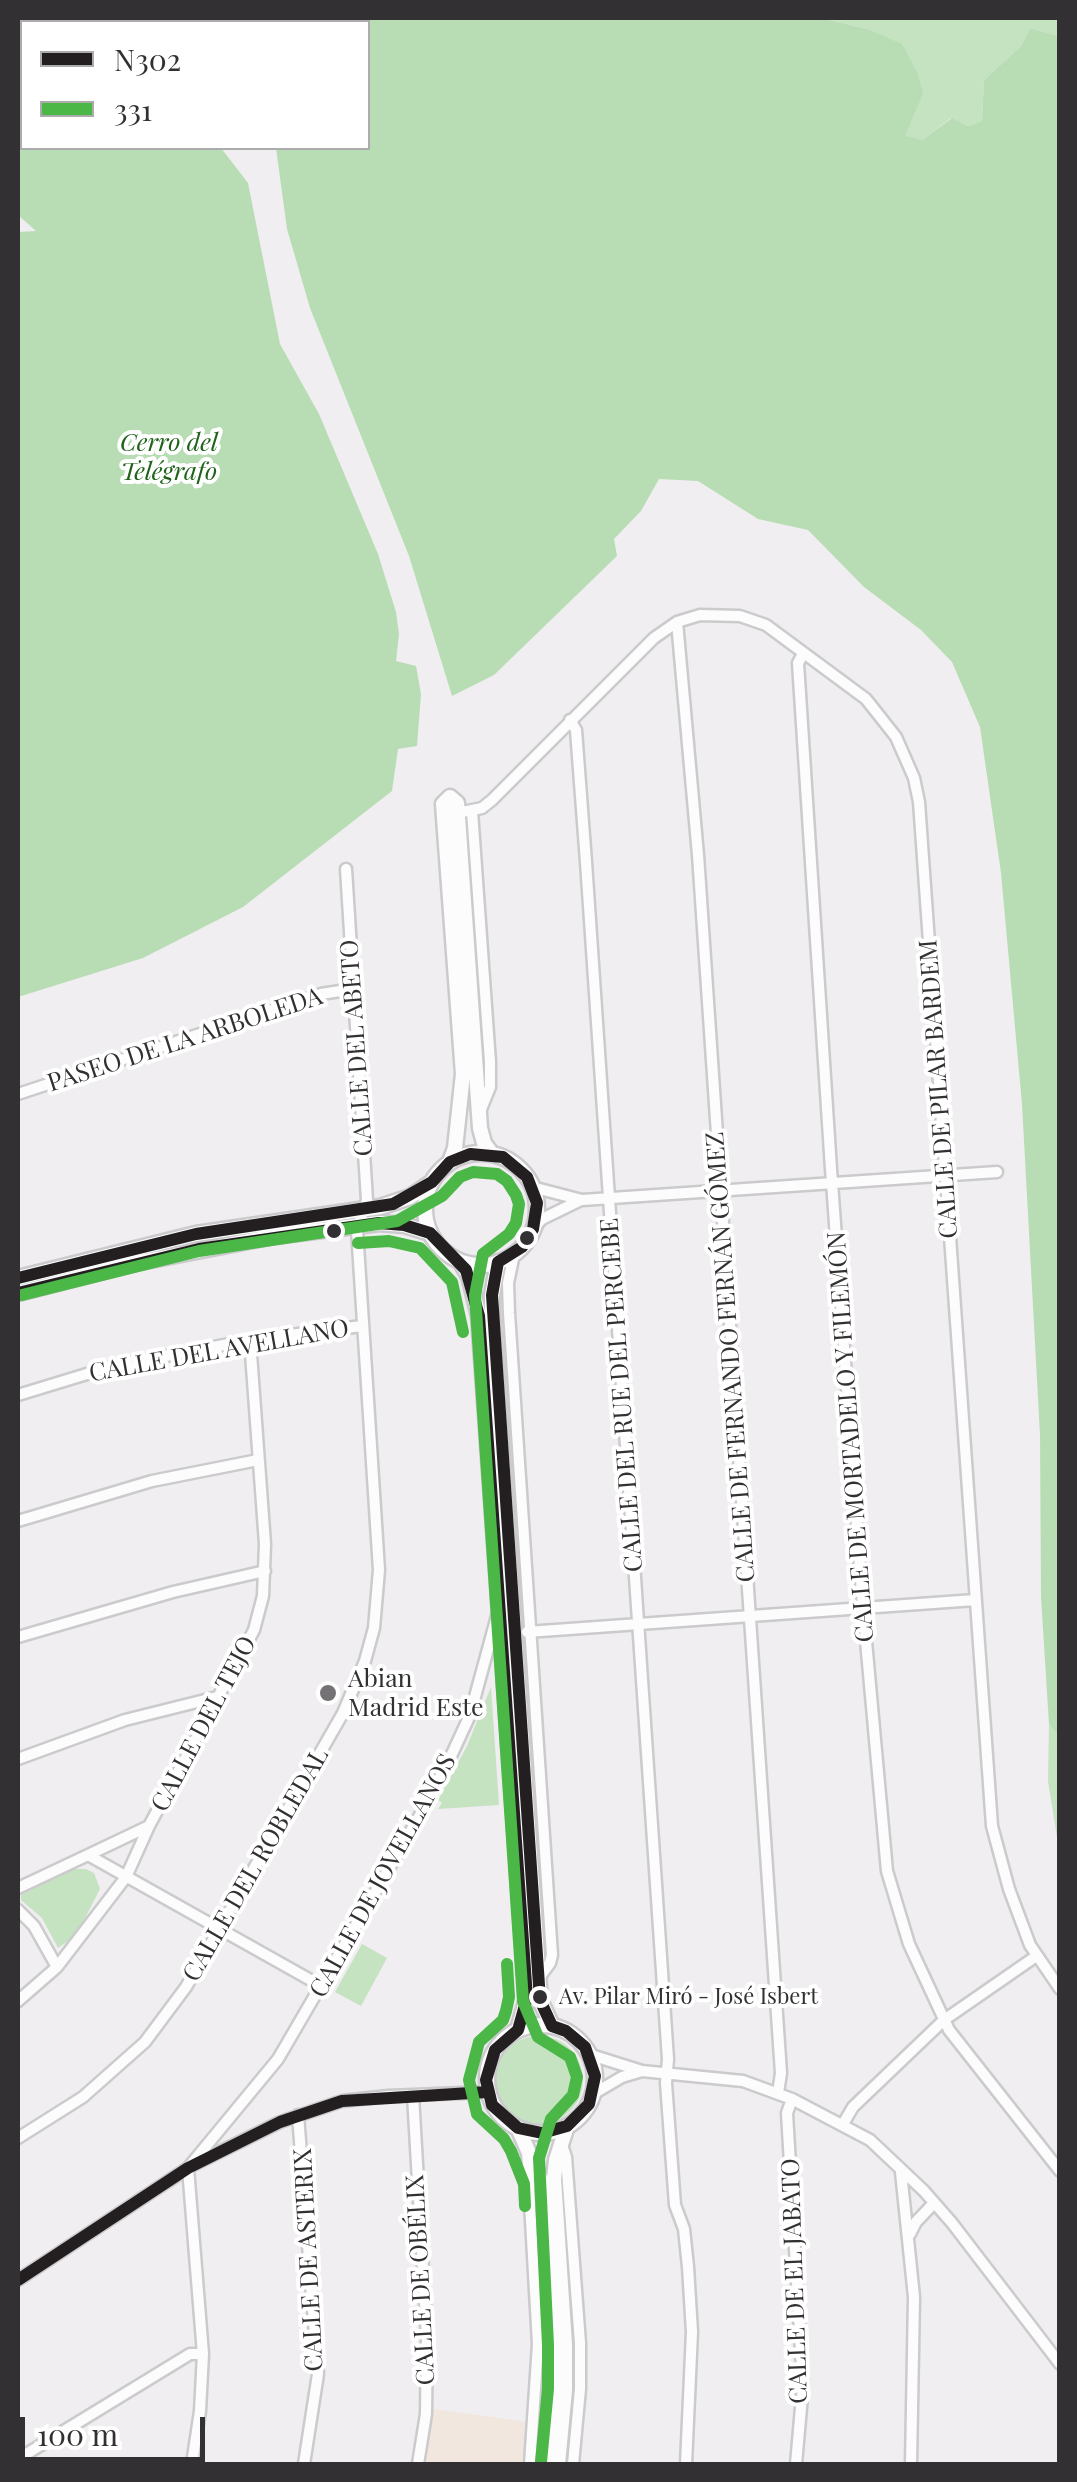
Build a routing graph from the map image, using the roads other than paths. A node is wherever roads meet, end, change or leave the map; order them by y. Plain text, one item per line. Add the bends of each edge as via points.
1 (678, 622) junction
2 (803, 654) junction
3 (570, 720) junction
4 (465, 812) junction
5 (346, 869) dead end
6 (354, 989) junction
7 (18, 1094) edge
8 (492, 1154) junction
9 (450, 1162) junction
10 (996, 1172) dead end
11 (946, 1174) junction
12 (432, 1182) junction
13 (833, 1182) junction
14 (532, 1186) junction
15 (719, 1190) junction
16 (607, 1198) junction
17 (582, 1200) junction
18 (366, 1208) junction
19 (359, 1225) junction
20 (533, 1229) junction
21 (430, 1233) junction
22 (514, 1254) junction
23 (460, 1260) junction
24 (498, 1262) junction
25 (18, 1278) edge
26 (18, 1293) edge
27 (362, 1326) junction
28 (250, 1340) junction
29 (18, 1395) edge
30 (258, 1460) junction
31 (18, 1521) edge
32 (265, 1571) junction
33 (975, 1600) junction
34 (500, 1605) junction
35 (862, 1608) junction
36 (749, 1616) junction
37 (639, 1623) junction
38 (515, 1632) junction
39 (531, 1632) junction
40 (18, 1637) edge
41 (221, 1696) junction
42 (18, 1758) edge
43 (150, 1826) junction
44 (88, 1854) junction
45 (126, 1877) junction
46 (18, 1888) edge
47 (18, 1910) edge
48 (222, 1930) junction
49 (1035, 1957) junction
50 (57, 1967) junction
51 (538, 1979) junction
52 (323, 1986) junction
53 (1060, 1988) edge
54 (18, 2001) edge
55 (944, 2020) junction
56 (552, 2026) junction
57 (518, 2030) junction
58 (590, 2055) junction
59 (642, 2071) junction
60 (668, 2072) junction
61 (488, 2092) junction
62 (778, 2093) junction
63 (593, 2094) junction
64 (412, 2095) junction
65 (792, 2099) junction
66 (298, 2115) junction
67 (842, 2124) junction
68 (223, 2126) junction
69 (567, 2126) junction
70 (518, 2128) junction
71 (18, 2138) edge
72 (561, 2142) junction
73 (233, 2144) junction
74 (527, 2144) junction
75 (188, 2168) junction
76 (900, 2168) junction
77 (1060, 2171) edge
78 (924, 2191) junction
79 (934, 2204) junction
80 (907, 2214) junction
81 (910, 2235) junction
82 (18, 2280) edge
83 (203, 2354) junction
84 (1060, 2364) edge
85 (18, 2459) edge
86 (192, 2464) edge
87 (304, 2464) edge
88 (418, 2464) edge
89 (530, 2464) edge
90 (544, 2464) edge
91 (558, 2464) edge
92 (572, 2464) edge
93 (686, 2464) edge
94 (796, 2464) edge
95 (911, 2464) edge

1 - 2 street, CALLE DE PILAR BARDEM via 712,614 752,619
1 - 3 street
1 - 15 street, CALLE DE FERNANDO FERNÁN GÓMEZ
2 - 11 street, CALLE DE PILAR BARDEM via 880,715 914,778
2 - 13 street, CALLE DE MORTADELO Y FILEMÓN via 799,682
3 - 4 street via 492,800
3 - 16 street, CALLE DEL RUE DEL PERCEBE via 578,749
4 - 8 street via 479,1115
4 - 9 street via 455,799 446,799 463,1074
5 - 6 street, CALLE DEL ABETO
6 - 7 street, PASEO DE LA ARBOLEDA via 321,994
6 - 18 street, CALLE DEL ABETO
8 - 9 street
8 - 14 street via 512,1162
9 - 12 street
10 - 11 street
11 - 13 street
11 - 33 street, CALLE DE PILAR BARDEM
12 - 18 street via 393,1204
12 - 21 street via 425,1210
13 - 15 street
13 - 35 street, CALLE DE MORTADELO Y FILEMÓN
14 - 17 street
14 - 20 street
15 - 16 street
15 - 36 street, CALLE DE FERNANDO FERNÁN GÓMEZ
16 - 17 street
16 - 37 street, CALLE DEL RUE DEL PERCEBE
17 - 20 street
18 - 19 street, CALLE DEL ABETO
18 - 25 street via 196,1234
19 - 21 street via 390,1223
19 - 26 street via 199,1249
19 - 27 street, CALLE DEL ROBLEDAL
20 - 22 street
21 - 23 street
22 - 24 street
22 - 39 street via 508,1283
23 - 24 street
23 - 34 street via 478,1316
24 - 38 street via 492,1295
27 - 28 street, CALLE DEL AVELLANO
27 - 48 street, CALLE DEL ROBLEDAL via 379,1570 374,1628 343,1713
28 - 29 street, CALLE DEL AVELLANO via 113,1366
28 - 30 street, CALLE DEL TEJO
30 - 31 street via 152,1481
30 - 32 street, CALLE DEL TEJO
32 - 40 street
32 - 41 street, CALLE DEL TEJO via 254,1630
33 - 35 street
33 - 49 street, CALLE DE PILAR BARDEM via 992,1826
34 - 52 street, CALLE DE JOVELLANOS via 470,1715
34 - 57 street via 527,1998
35 - 36 street
35 - 55 street, CALLE DE MORTADELO Y FILEMÓN via 887,1871 909,1944
36 - 37 street
36 - 62 street, CALLE DE FERNANDO FERNÁN GÓMEZ
37 - 39 street
37 - 60 street, CALLE DEL RUE DEL PERCEBE
38 - 39 street
38 - 51 street
39 - 51 street via 552,1955
41 - 42 street via 125,1720
41 - 43 street, CALLE DEL TEJO
43 - 44 street
43 - 45 street, CALLE DEL TEJO
44 - 45 street
44 - 46 street
45 - 48 street
45 - 50 street, CALLE DEL TEJO
47 - 50 street
48 - 52 street
48 - 71 street, CALLE DEL ROBLEDAL via 144,2042 84,2097
49 - 53 street, CALLE DE PILAR BARDEM
49 - 55 street
50 - 54 street, CALLE DEL TEJO
51 - 56 street
52 - 68 street, CALLE DE JOVELLANOS via 278,2060
55 - 67 street
55 - 77 street, CALLE DE MORTADELO Y FILEMÓN
56 - 57 street
56 - 58 street via 566,2030
57 - 61 street via 488,2062
58 - 59 street
58 - 63 street
59 - 60 street
59 - 63 street
60 - 62 street via 743,2081
60 - 93 street, CALLE DEL RUE DEL PERCEBE via 675,2205 684,2229 692,2332
61 - 64 street
61 - 70 street via 501,2116
62 - 65 street
63 - 69 street
64 - 66 street via 342,2102
64 - 88 street, CALLE DE OBÉLIX via 427,2338
65 - 67 street
65 - 94 street, CALLE DE EL JABATO via 787,2114 803,2385
66 - 73 street
66 - 87 street, CALLE DE ASTERIX via 318,2374
67 - 76 street
68 - 73 street
68 - 75 street, CALLE DE JOVELLANOS
69 - 70 street via 542,2133
69 - 72 street
70 - 74 street
72 - 91 street via 554,2180 565,2390
72 - 92 street via 580,2343
73 - 75 street
74 - 89 street via 538,2344
74 - 90 street via 541,2180 552,2344
75 - 82 street, CALLE DE JOVELLANOS
75 - 83 street
76 - 78 street
76 - 80 street
78 - 79 street
78 - 80 street
79 - 81 street
79 - 84 street
80 - 81 street
81 - 95 street
83 - 85 street via 190,2354
83 - 86 street

